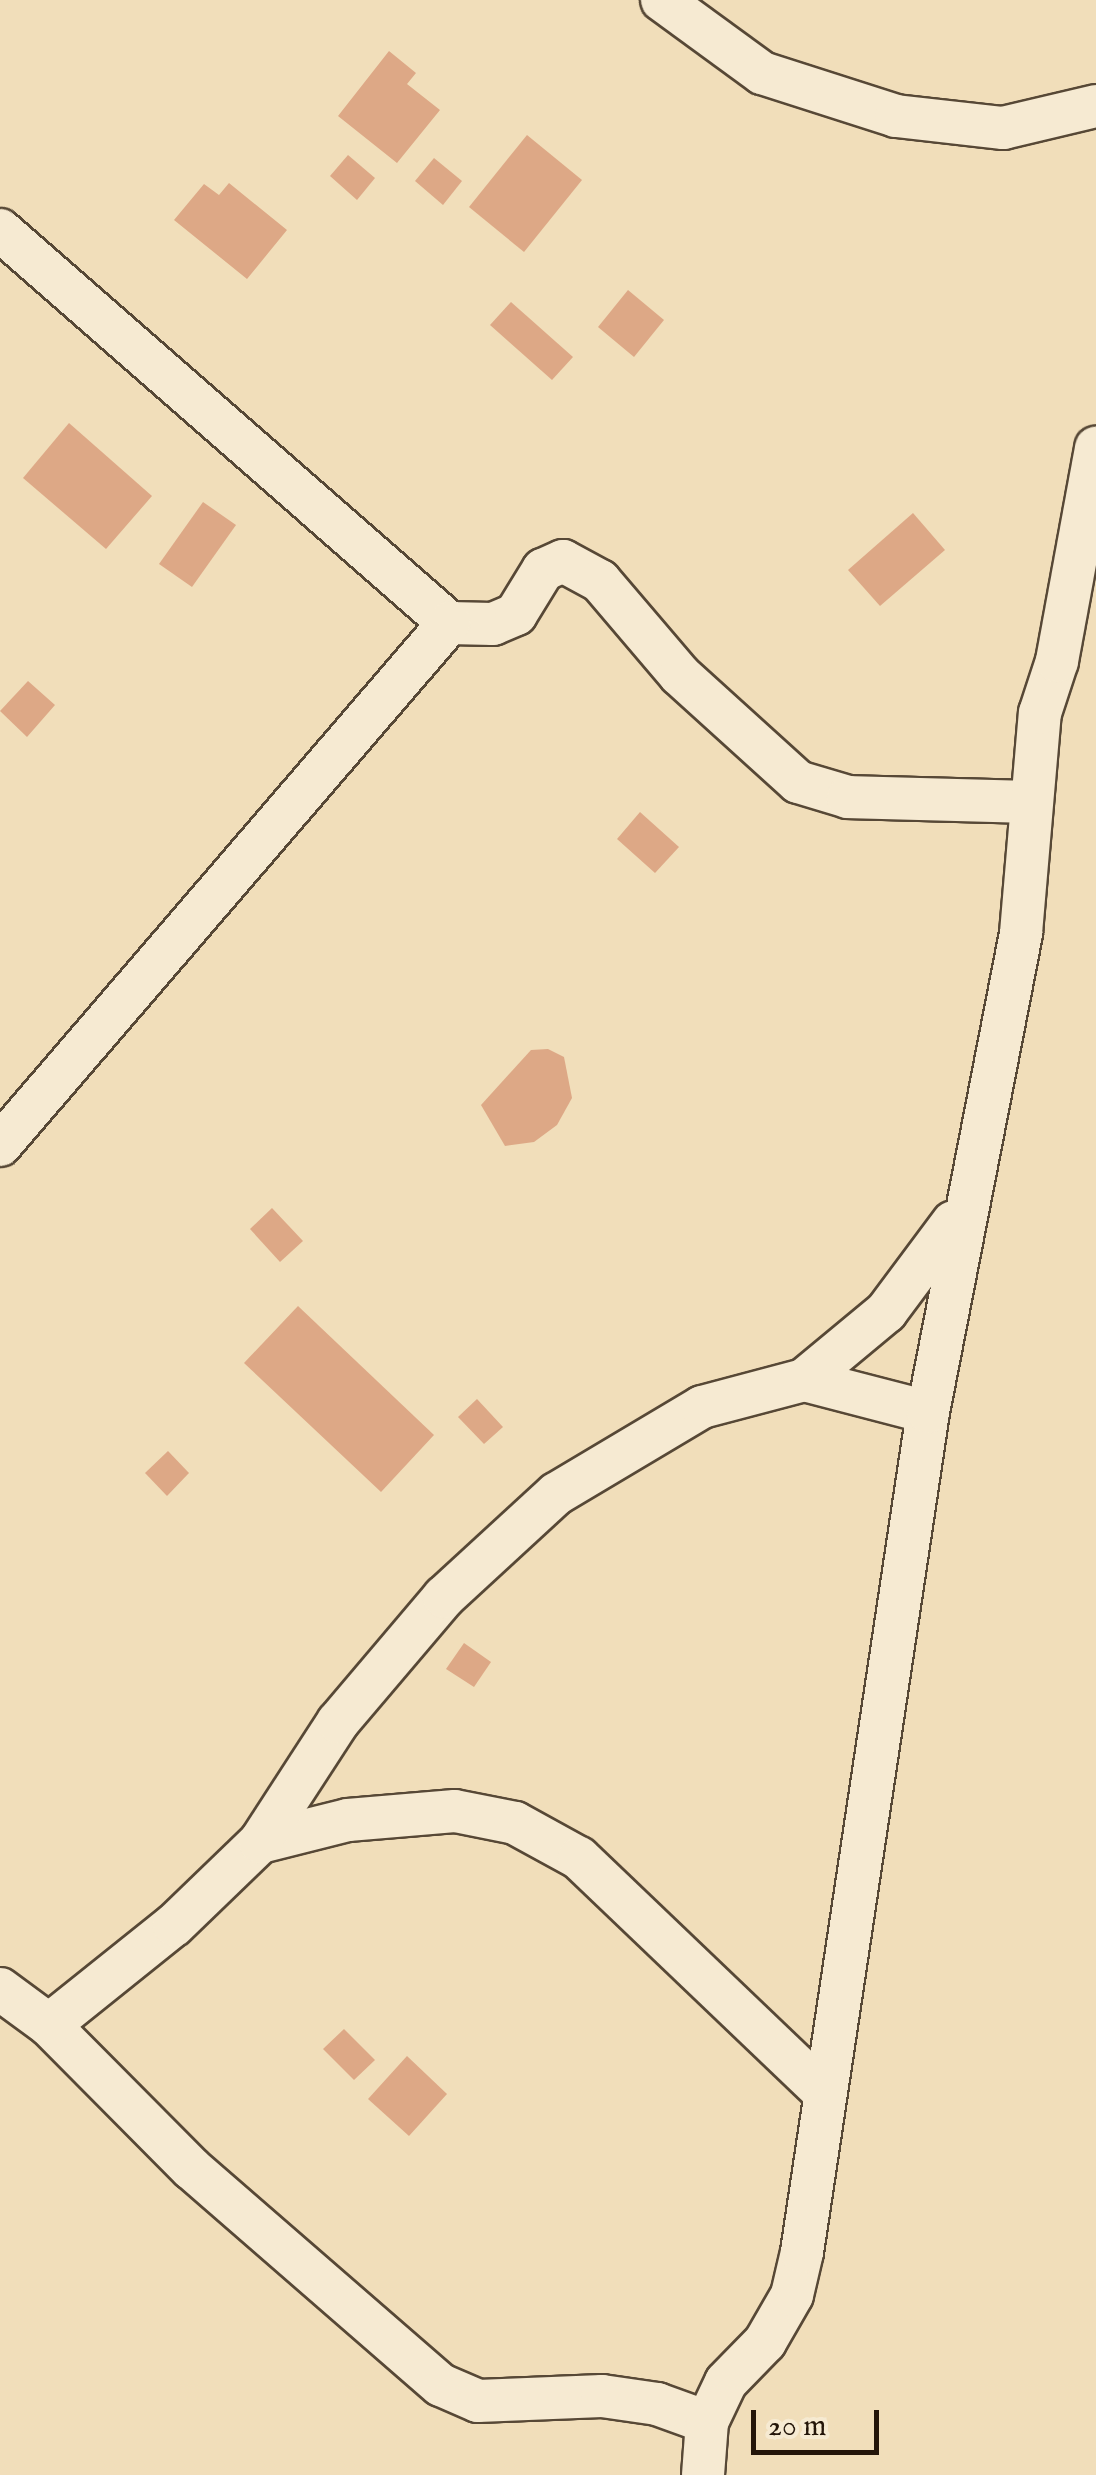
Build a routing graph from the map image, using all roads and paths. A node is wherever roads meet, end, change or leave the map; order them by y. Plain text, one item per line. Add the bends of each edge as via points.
1 (662, 0) edge
2 (1096, 106) edge
3 (5, 244) edge
4 (1096, 448) edge
5 (449, 623) junction
6 (1096, 634) edge
7 (1058, 661) junction
8 (1028, 802) junction
9 (0, 1144) edge
10 (964, 1205) junction
11 (804, 1380) junction
12 (928, 1412) junction
13 (260, 1842) junction
14 (0, 1989) edge
15 (48, 2026) junction
16 (824, 2092) junction
17 (707, 2422) junction
18 (703, 2475) edge

1 - 2 street via 762,72 896,116 1003,128
3 - 5 street
4 - 7 street
5 - 8 street via 493,624 516,614 544,570 563,561 600,581 680,675 798,782 848,797
5 - 9 street
6 - 7 street
7 - 8 street via 1040,713
8 - 10 street via 1021,933
10 - 11 street via 923,1271 886,1312
10 - 12 street
11 - 12 street
11 - 13 street via 702,1407 556,1494 444,1597 338,1722
12 - 16 street
13 - 15 street via 174,1924
13 - 16 street via 348,1820 455,1811 516,1822 579,1858
14 - 15 street
15 - 17 street via 191,2168 441,2386 478,2401 602,2396 656,2404
16 - 17 street via 792,2295 765,2342 726,2382
17 - 18 street

